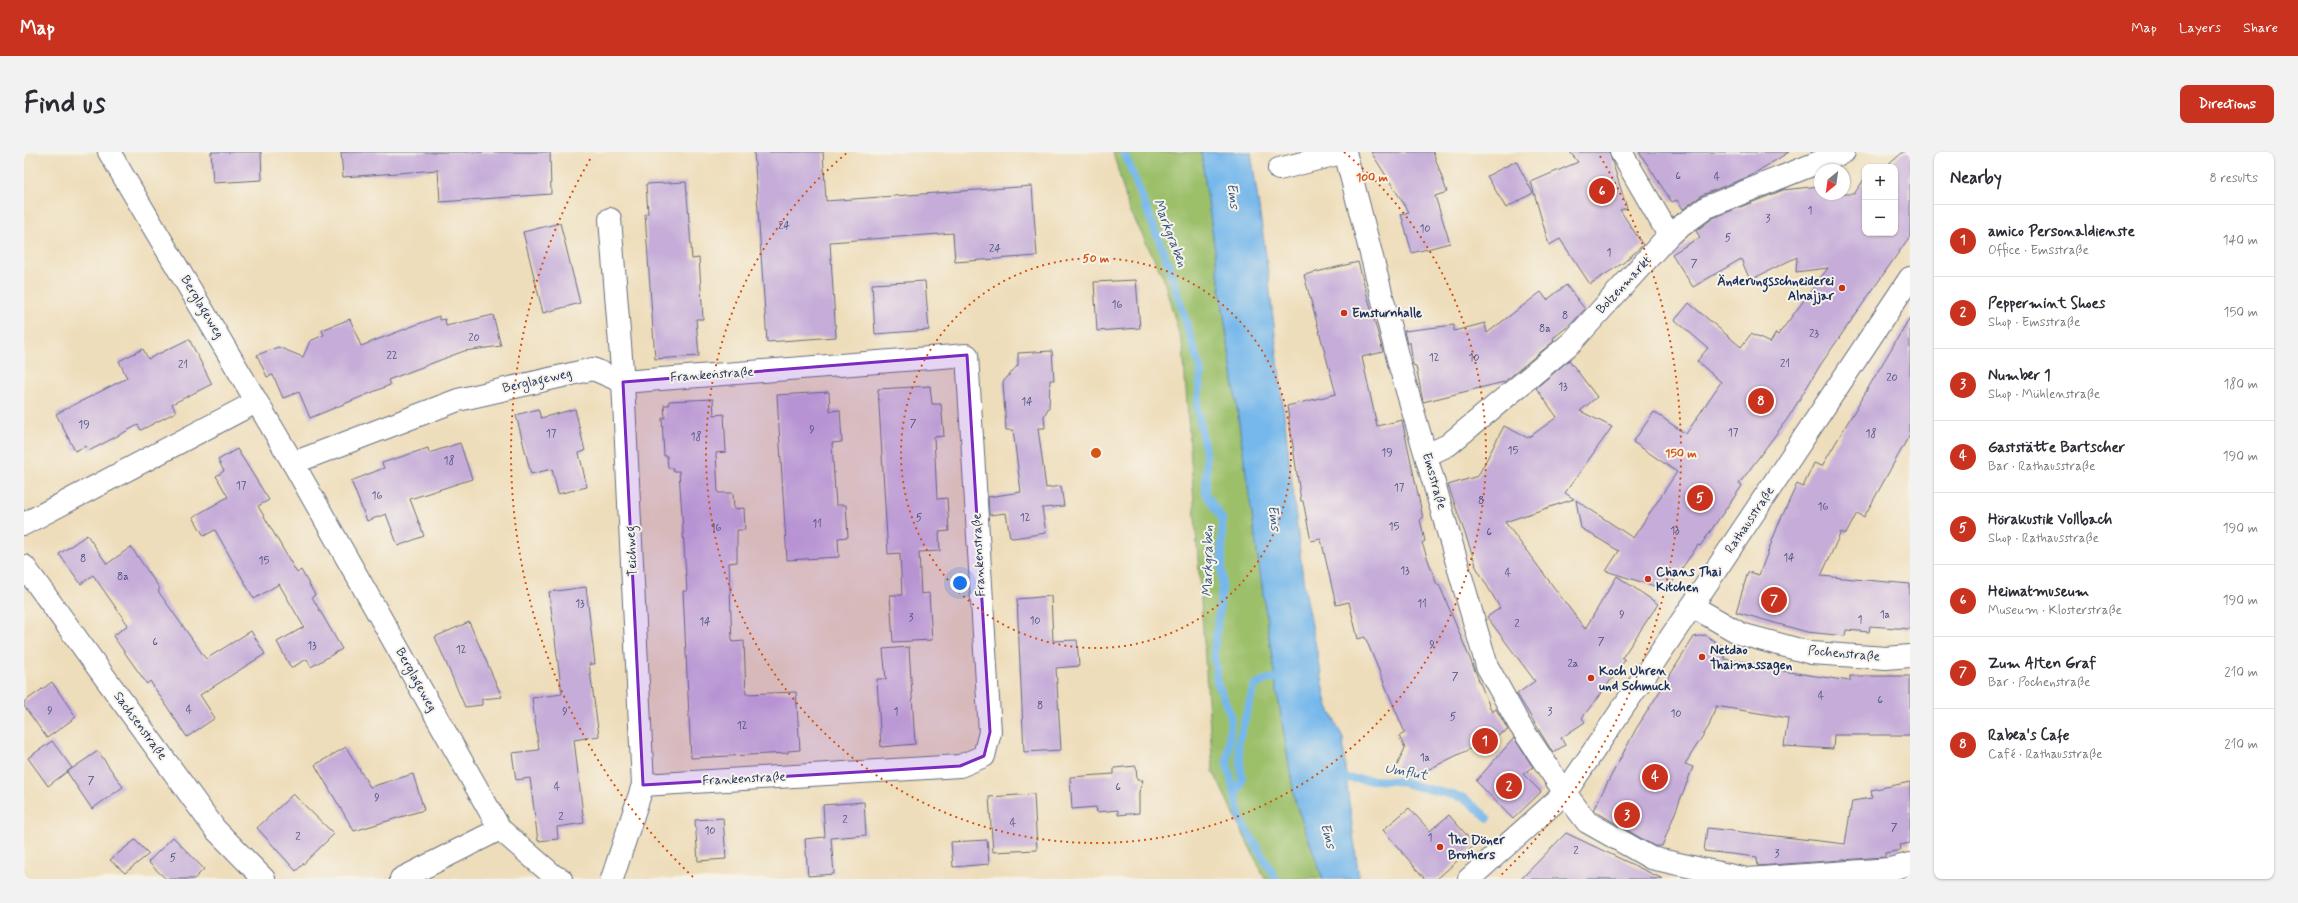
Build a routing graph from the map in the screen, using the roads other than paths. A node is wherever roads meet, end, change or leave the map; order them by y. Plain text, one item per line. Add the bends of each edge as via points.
1 (109, 152) edge
2 (1345, 152) edge
3 (1621, 152) edge
4 (1844, 152) edge
5 (1279, 169) dead end
6 (610, 219) dead end
7 (1669, 235) junction
8 (1910, 278) edge
9 (623, 382) junction
10 (256, 402) junction
11 (1427, 456) junction
12 (293, 462) junction
13 (24, 524) edge
14 (24, 566) edge
15 (1692, 606) junction
16 (1910, 656) edge
17 (643, 785) junction
18 (1565, 793) junction
19 (500, 829) junction
20 (1910, 864) edge
21 (264, 879) edge
22 (401, 879) edge
23 (561, 879) edge
24 (612, 879) edge
25 (1469, 879) edge
26 (1747, 879) edge

1 - 10 street, Berglageweg
2 - 5 street
2 - 11 street, Emsstraße via 1399,363
3 - 7 street
4 - 7 street, Bolzenmarkt via 1707,207
6 - 9 street, Teichweg
7 - 11 street, Bolzenmarkt via 1572,342 1448,445
8 - 15 street, Rathausstraße
9 - 12 street, Berglageweg via 593,369 458,400
9 - 17 street, Teichweg
9 - 17 street, Frankenstraße via 967,355 990,732 984,756 960,766
10 - 12 street, Berglageweg
10 - 13 street
11 - 18 street, Emsstraße via 1487,666 1518,724
12 - 19 street, Berglageweg
14 - 21 street, Sachsenstraße via 215,829
15 - 16 street, Pochenstraße via 1741,634 1810,653 1886,658
15 - 18 street, Rathausstraße
17 - 24 street, Teichweg
18 - 25 street, Rathausstraße
18 - 26 street, Emsstraße via 1587,822 1651,858
19 - 22 street
19 - 23 street, Berglageweg via 554,876
20 - 26 street, Emsstraße via 1890,869

